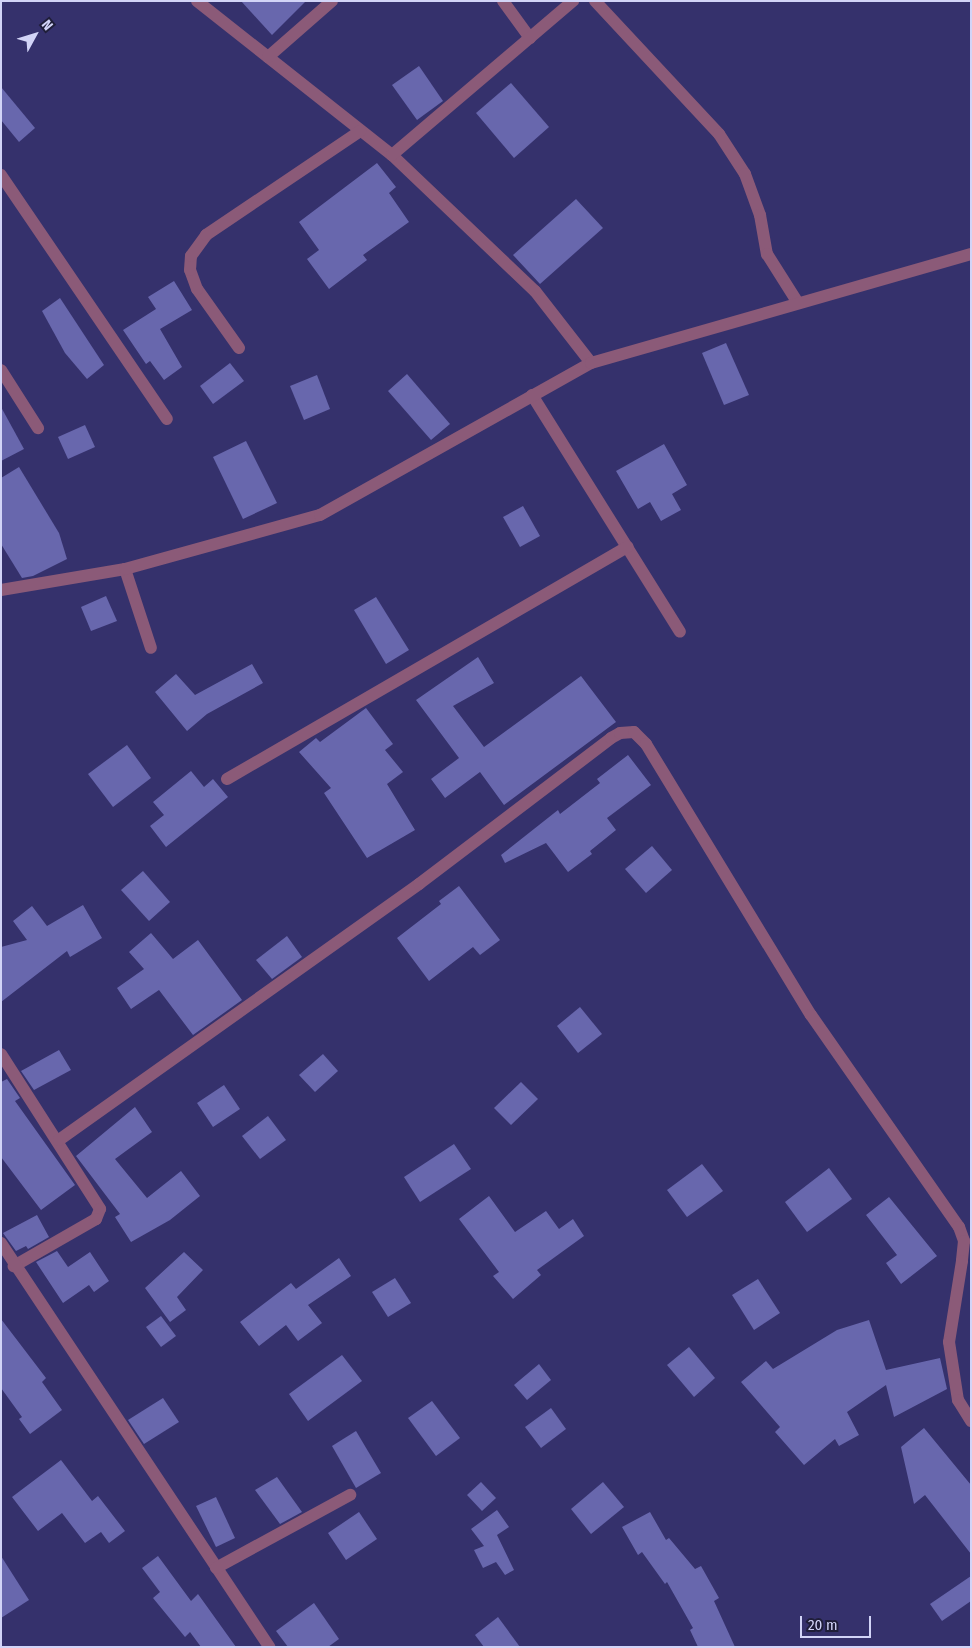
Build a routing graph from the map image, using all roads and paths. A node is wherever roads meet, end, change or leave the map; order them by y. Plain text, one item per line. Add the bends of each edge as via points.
1 (197, 1) edge
2 (332, 1) edge
3 (503, 1) edge
4 (573, 1) edge
5 (595, 1) edge
6 (530, 38) junction
7 (268, 57) junction
8 (360, 131) junction
9 (392, 155) junction
10 (1, 175) edge
11 (971, 254) edge
12 (798, 303) junction
13 (239, 348) dead end
14 (591, 362) junction
15 (1, 370) edge
16 (532, 395) junction
17 (167, 419) dead end
18 (38, 428) dead end
19 (628, 547) junction
20 (125, 569) junction
21 (1, 590) edge
22 (680, 632) dead end
23 (151, 648) dead end
24 (227, 779) dead end
25 (1, 1054) edge
26 (59, 1140) junction
27 (1, 1243) edge
28 (14, 1266) junction
29 (971, 1421) edge
30 (350, 1495) dead end
31 (216, 1568) junction
32 (269, 1647) edge

1 - 7 street
2 - 7 street
3 - 6 street
4 - 6 street
5 - 12 street via 719,134 745,174 760,215 767,254
6 - 9 street
7 - 8 street
8 - 9 street
8 - 13 street via 206,235 191,256 190,270 197,288
9 - 14 street via 535,291
10 - 17 street
11 - 12 street
12 - 14 street
14 - 16 street
15 - 18 street
16 - 19 street
16 - 20 street via 320,515
19 - 22 street
19 - 24 street
20 - 21 street
20 - 23 street
25 - 26 street
26 - 28 street via 98,1205 99,1215
26 - 29 street via 419,884 611,738 620,733 634,732 646,744 812,1015 958,1228 964,1241 949,1342 958,1400
27 - 28 street
28 - 31 street
30 - 31 street
31 - 32 street

